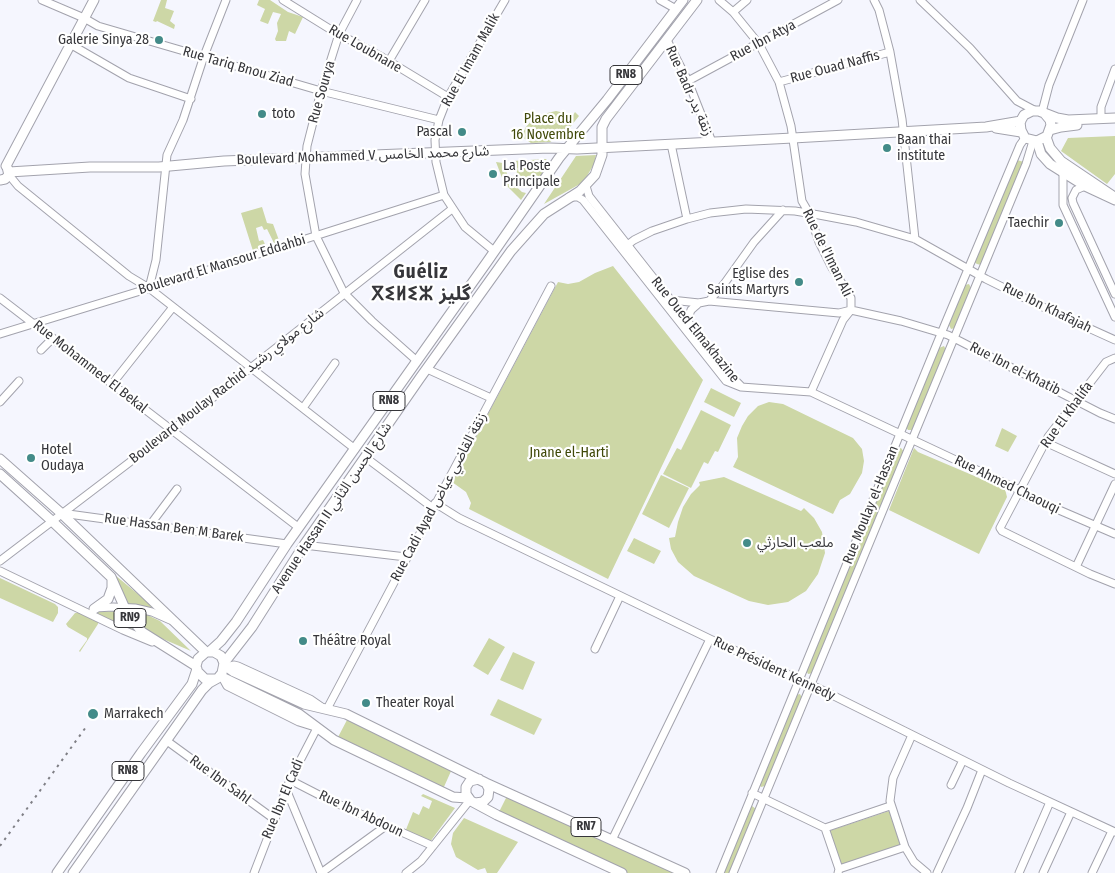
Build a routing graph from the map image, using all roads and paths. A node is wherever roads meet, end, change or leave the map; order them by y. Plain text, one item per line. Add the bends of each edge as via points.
1 (42, 0) edge
2 (94, 0) edge
3 (226, 0) edge
4 (283, 0) edge
5 (357, 0) edge
6 (425, 0) edge
7 (505, 0) edge
8 (660, 0) edge
9 (683, 0) edge
10 (697, 0) edge
11 (719, 0) edge
12 (747, 0) edge
13 (838, 0) edge
14 (874, 0) edge
15 (920, 0) edge
16 (1082, 0) edge
17 (676, 9) junction
18 (733, 12) junction
19 (84, 18) junction
20 (339, 34) junction
21 (667, 40) junction
22 (70, 44) junction
23 (759, 44) junction
24 (890, 52) junction
25 (204, 56) junction
26 (389, 61) junction
27 (1115, 69) edge
28 (688, 80) junction
29 (779, 82) junction
30 (321, 90) junction
31 (448, 97) junction
32 (191, 99) junction
33 (1017, 101) junction
34 (1041, 112) junction
35 (1101, 118) junction
36 (1115, 118) edge
37 (1022, 119) junction
38 (439, 120) junction
39 (1115, 124) edge
40 (986, 127) junction
41 (904, 132) junction
42 (1048, 134) junction
43 (793, 138) junction
44 (1029, 138) junction
45 (712, 142) junction
46 (671, 144) junction
47 (602, 147) junction
48 (566, 149) junction
49 (436, 153) junction
50 (305, 158) junction
51 (166, 166) junction
52 (6, 169) edge
53 (1063, 173) junction
54 (0, 180) edge
55 (586, 186) junction
56 (1085, 186) junction
57 (444, 195) junction
58 (569, 197) junction
59 (1115, 199) edge
60 (452, 209) junction
61 (783, 210) junction
62 (809, 213) junction
63 (687, 219) junction
64 (316, 236) junction
65 (915, 239) junction
66 (625, 247) junction
67 (494, 251) junction
68 (969, 268) junction
69 (980, 275) junction
70 (1112, 279) edge
71 (1101, 285) junction
72 (551, 286) dead end
73 (150, 288) junction
74 (344, 294) junction
75 (1115, 294) edge
76 (0, 298) edge
77 (671, 300) junction
78 (709, 301) junction
79 (699, 303) junction
80 (173, 307) junction
81 (851, 310) junction
82 (1115, 317) edge
83 (687, 321) junction
84 (34, 324) junction
85 (942, 332) junction
86 (0, 334) edge
87 (53, 338) junction
88 (954, 338) junction
89 (1115, 340) edge
90 (41, 350) dead end
91 (1115, 358) edge
92 (417, 361) junction
93 (335, 363) dead end
94 (251, 369) junction
95 (427, 369) junction
96 (19, 381) dead end
97 (112, 384) junction
98 (741, 386) junction
99 (810, 392) junction
100 (491, 398) junction
101 (1076, 400) junction
102 (0, 402) edge
103 (302, 408) junction
104 (1115, 419) edge
105 (172, 430) junction
106 (900, 434) junction
107 (912, 439) junction
108 (1045, 442) junction
109 (355, 449) junction
110 (365, 457) junction
111 (0, 458) edge
112 (0, 474) edge
113 (1115, 474) edge
114 (1115, 484) edge
115 (177, 489) dead end
116 (1019, 490) junction
117 (434, 506) junction
118 (61, 514) junction
119 (52, 520) junction
120 (150, 525) junction
121 (1095, 526) junction
122 (298, 527) junction
123 (1115, 534) edge
124 (287, 544) junction
125 (304, 545) junction
126 (406, 557) junction
127 (0, 561) edge
128 (1076, 567) junction
129 (0, 571) edge
130 (111, 577) junction
131 (1115, 584) edge
132 (620, 596) junction
133 (124, 607) junction
134 (89, 610) junction
135 (174, 622) junction
136 (710, 639) junction
137 (164, 647) junction
138 (594, 649) dead end
139 (208, 652) junction
140 (225, 665) junction
141 (196, 668) junction
142 (219, 677) junction
143 (799, 680) junction
144 (810, 685) junction
145 (325, 708) junction
146 (316, 727) junction
147 (912, 735) junction
148 (166, 741) junction
149 (963, 760) junction
150 (982, 770) junction
151 (290, 780) junction
152 (483, 781) junction
153 (951, 785) dead end
154 (286, 789) junction
155 (752, 793) junction
156 (763, 798) junction
157 (470, 800) junction
158 (1050, 802) junction
159 (890, 806) junction
160 (1071, 812) junction
161 (274, 819) junction
162 (381, 823) junction
163 (825, 828) junction
164 (1114, 831) edge
165 (612, 840) junction
166 (432, 846) junction
167 (905, 847) junction
168 (838, 871) edge
169 (57, 873) edge
170 (74, 873) edge
171 (254, 873) edge
172 (321, 873) edge
173 (406, 873) edge
174 (622, 873) edge
175 (685, 873) edge
176 (720, 873) edge
177 (733, 873) edge
178 (927, 873) edge
179 (937, 873) edge
180 (1019, 873) edge
181 (1043, 873) edge
182 (1092, 873) edge

1 - 19 street, Rue Tariq Bnou Ziad
2 - 19 main road
3 - 25 street
4 - 20 street, Rue Loubnane
5 - 20 street, Rue Sourya
6 - 26 street
7 - 31 street, Rue El Imam Malik
8 - 17 street
9 - 17 main road, RN8
10 - 21 main road, RN8
11 - 18 street, Rue de l'Iman Ali
12 - 18 street
13 - 23 street, Rue Ibn Atya
14 - 24 street
15 - 33 street via 970,48
16 - 34 street
17 - 48 main road, RN8
18 - 23 street, Rue de l'Iman Ali
19 - 22 main road
19 - 25 street, Rue Tariq Bnou Ziad via 98,26
20 - 26 street, Rue Loubnane
20 - 30 street, Rue Sourya
21 - 28 street, Rue Badr زنقة بدر
21 - 47 main road, RN8 via 606,120 602,127
22 - 32 street via 129,78
22 - 52 main road
23 - 28 street, Rue Ibn Atya
23 - 29 street, Rue de l'Iman Ali
24 - 29 street, Rue Ouad Naffis
24 - 41 street
25 - 30 street, Rue Tariq Bnou Ziad
25 - 32 street
26 - 31 street, Rue Loubnane
27 - 35 street via 1100,106
28 - 45 street, Rue Badr زنقة بدر
29 - 43 street, Rue de l'Iman Ali
30 - 38 street, Rue Tariq Bnou Ziad
30 - 50 street, Rue Sourya
31 - 38 street, Rue El Imam Malik
32 - 51 street via 167,155
33 - 34 street
33 - 37 street
34 - 35 main road via 1068,120
34 - 37 main road via 1030,112
34 - 42 main road via 1050,121
35 - 36 main road
37 - 40 main road, Boulevard Mohammed V شارع محمد الخامس
37 - 44 main road
38 - 49 street, Rue El Imam Malik
39 - 42 main road via 1066,126
40 - 41 main road, Boulevard Mohammed V شارع محمد الخامس
40 - 44 main road, Boulevard Mohammed V شارع محمد الخامس
41 - 43 main road, Boulevard Mohammed V شارع محمد الخامس
41 - 65 street
42 - 44 main road
42 - 59 main road via 1050,148 1061,162
43 - 45 main road, Boulevard Mohammed V شارع محمد الخامس
43 - 62 street, Rue de l'Iman Ali via 802,201
44 - 53 main road via 1046,160
44 - 68 street, Rue Moulay el-Hassan via 1020,145
44 - 69 street, Rue Moulay el-Hassan via 1026,164
45 - 46 main road, Boulevard Mohammed V شارع محمد الخامس
46 - 47 main road, Boulevard Mohammed V شارع محمد الخامس
46 - 63 street
47 - 48 main road, Boulevard Mohammed V شارع محمد الخامس
47 - 55 main road, Avenue Hassan II شارع الحسن الثاني / RN8 via 598,170
48 - 49 main road, Boulevard Mohammed V شارع محمد الخامس
48 - 67 main road, Avenue Hassan II شارع الحسن الثاني / RN8
49 - 50 main road, Boulevard Mohammed V شارع محمد الخامس
49 - 57 street, Rue El Imam Malik
50 - 51 main road, Boulevard Mohammed V شارع محمد الخامس
50 - 64 street, Rue Sourya
51 - 52 main road, Boulevard Mohammed V شارع محمد الخامس
51 - 73 street
52 - 54 main road via 6,179
52 - 73 street via 18,186 130,276
53 - 56 main road
53 - 71 street via 1063,205
55 - 58 main road, Avenue Hassan II شارع الحسن الثاني / RN8
55 - 66 street, Rue Oued Elmakhazine via 589,196
56 - 59 main road
56 - 70 street via 1076,190 1073,203
57 - 60 street, Rue El Imam Malik
57 - 64 street, Boulevard El Mansour Eddahbi
58 - 66 street, Rue Oued Elmakhazine via 583,200
58 - 95 main road, Avenue Hassan II شارع الحسن الثاني / RN8 via 544,214 520,241
60 - 67 street, Rue El Imam Malik via 466,227
60 - 74 street, Boulevard Moulay Rachid شارع مولاي رشيد
61 - 62 street, Rue Ibn Khafajah
61 - 63 street, Rue Ibn Khafajah via 746,209
61 - 78 street
62 - 65 street, Rue Ibn Khafajah
62 - 81 street, Rue de l'Iman Ali via 819,242 851,298
63 - 66 street, Rue Ibn Khafajah via 652,231
64 - 73 street, Boulevard El Mansour Eddahbi
64 - 74 street, Rue Sourya
65 - 68 street, Rue Ibn Khafajah
66 - 77 street, Rue Oued Elmakhazine
66 - 98 street, Rue Oued Elmakhazine via 722,378
67 - 92 main road, Avenue Hassan II شارع الحسن الثاني / RN8
68 - 69 street, Rue Ibn Khafajah
68 - 85 street, Rue Moulay el-Hassan
69 - 88 street, Rue Moulay el-Hassan
69 - 89 street, Rue Ibn Khafajah
70 - 71 street
70 - 75 street
71 - 82 street
72 - 100 street, Rue Cadi Ayad زنقة القاضي عياض
73 - 80 street
73 - 84 street, Boulevard El Mansour Eddahbi
74 - 92 street
74 - 94 street, Boulevard Moulay Rachid شارع مولاي رشيد
76 - 84 street, Rue Mohammed El Bekal
77 - 79 street, Rue Ibn el-Khatib
77 - 83 street, Rue Oued Elmakhazine
78 - 79 street, Rue Ibn el-Khatib
78 - 81 street, Rue Ibn el-Khatib via 839,313
79 - 83 street via 691,310
80 - 94 street
80 - 97 street
81 - 85 street, Rue Ibn el-Khatib
81 - 99 street via 843,320
83 - 98 street, Rue Oued Elmakhazine
84 - 86 street, Boulevard El Mansour Eddahbi
84 - 87 street, Rue Mohammed El Bekal
85 - 88 street, Rue Ibn el-Khatib
85 - 106 street, Rue Moulay el-Hassan
87 - 90 street
87 - 97 street, Rue Mohammed El Bekal
88 - 101 street, Rue Ibn el-Khatib
88 - 107 street, Rue Moulay el-Hassan
91 - 101 street, Rue El Khalifa via 1106,362
92 - 109 main road, Avenue Hassan II شارع الحسن الثاني / RN8
93 - 103 street
94 - 103 street
94 - 105 street, Boulevard Moulay Rachid شارع مولاي رشيد
95 - 100 street
95 - 110 main road, Avenue Hassan II شارع الحسن الثاني / RN8
96 - 102 street
97 - 105 street, Rue Mohammed El Bekal
98 - 99 street
99 - 106 street, Rue Ahmed Chaouqi
100 - 117 street, Rue Cadi Ayad زنقة القاضي عياض
101 - 104 street, Rue Ibn el-Khatib
101 - 108 street, Rue El Khalifa
103 - 109 street
105 - 118 street, Boulevard Moulay Rachid شارع مولاي رشيد
105 - 122 street, Rue Mohammed El Bekal
106 - 107 street, Rue Ahmed Chaouqi
106 - 143 street, Rue Moulay el-Hassan
107 - 116 street, Rue Ahmed Chaouqi
107 - 144 street, Rue Moulay el-Hassan
108 - 113 street
108 - 116 street, Rue El Khalifa
109 - 122 main road, Avenue Hassan II شارع الحسن الثاني / RN8
110 - 117 street, Rue Président Kennedy
110 - 125 main road, Avenue Hassan II شارع الحسن الثاني / RN8
111 - 118 main road, RN9
112 - 119 main road, RN9
114 - 121 street
115 - 120 street
116 - 121 street, Rue Ahmed Chaouqi
116 - 128 street, Rue El Khalifa via 1001,526 1002,531
117 - 126 street, Rue Cadi Ayad زنقة القاضي عياض
117 - 132 street, Rue Président Kennedy
118 - 119 street, Boulevard Moulay Rachid شارع مولاي رشيد
118 - 120 street, Rue Hassan Ben M Barek
118 - 135 main road, RN9
119 - 127 street, Boulevard Moulay Rachid شارع مولاي رشيد
119 - 130 main road, RN9
120 - 124 street, Rue Hassan Ben M Barek
121 - 123 street, Rue Ahmed Chaouqi
121 - 128 street
122 - 124 main road, Avenue Hassan II شارع الحسن الثاني / RN8
124 - 139 main road, Avenue Hassan II شارع الحسن الثاني / RN8 via 233,626
125 - 126 street
125 - 140 main road, Avenue Hassan II شارع الحسن الثاني / RN8
126 - 145 street, Rue Cadi Ayad زنقة القاضي عياض
128 - 131 street
129 - 134 street
130 - 133 main road, RN9
130 - 134 main road via 108,599
132 - 136 street, Rue Président Kennedy
132 - 138 street
133 - 134 street
133 - 135 street via 146,610
133 - 137 main road, RN9 via 142,632
134 - 137 street via 123,630
135 - 139 main road, RN9
136 - 143 street, Rue Président Kennedy
136 - 165 street
137 - 141 main road, RN9
139 - 140 main road via 218,654
139 - 141 main road, RN8 via 198,658
140 - 142 main road, RN8
140 - 145 main road, RN7 via 304,704
141 - 142 main road via 209,680
141 - 169 main road, RN8 via 192,684
142 - 146 main road, RN7 via 299,714
142 - 148 main road, RN8 via 202,690
143 - 144 street, Rue Président Kennedy
143 - 155 street, Rue Moulay el-Hassan
144 - 147 street, Rue Président Kennedy
144 - 156 street, Rue Moulay el-Hassan
145 - 152 main road, RN7 via 346,714
146 - 151 street, Rue Ibn El Cadi
146 - 157 main road, RN7 via 334,740 445,793
147 - 149 street, Rue Président Kennedy
147 - 159 street via 893,778
148 - 161 street, Rue Ibn Sahl
148 - 170 main road, RN8
149 - 150 street, Rue Président Kennedy
149 - 153 street
150 - 158 street, Rue Président Kennedy
150 - 179 street
151 - 154 street, Rue Ibn El Cadi
151 - 162 street, Rue Ibn Abdoun
152 - 157 main road via 472,780 467,785 465,791
152 - 157 main road via 489,789 488,797 483,802
152 - 165 main road, RN7
154 - 161 street, Rue Ibn El Cadi
154 - 172 street
155 - 156 street
155 - 176 street, Rue Moulay el-Hassan
156 - 163 street
156 - 177 street, Rue Moulay el-Hassan
157 - 166 street
157 - 174 main road, RN7
158 - 160 street, Rue Président Kennedy
158 - 180 street
159 - 163 street
159 - 167 street
160 - 164 street, Rue Président Kennedy
160 - 181 street
161 - 171 street, Rue Ibn El Cadi
162 - 166 street, Rue Ibn Abdoun
162 - 172 street via 383,828
163 - 168 street
164 - 182 street
165 - 175 main road, RN7
166 - 173 street
167 - 168 street
167 - 178 street via 914,862

